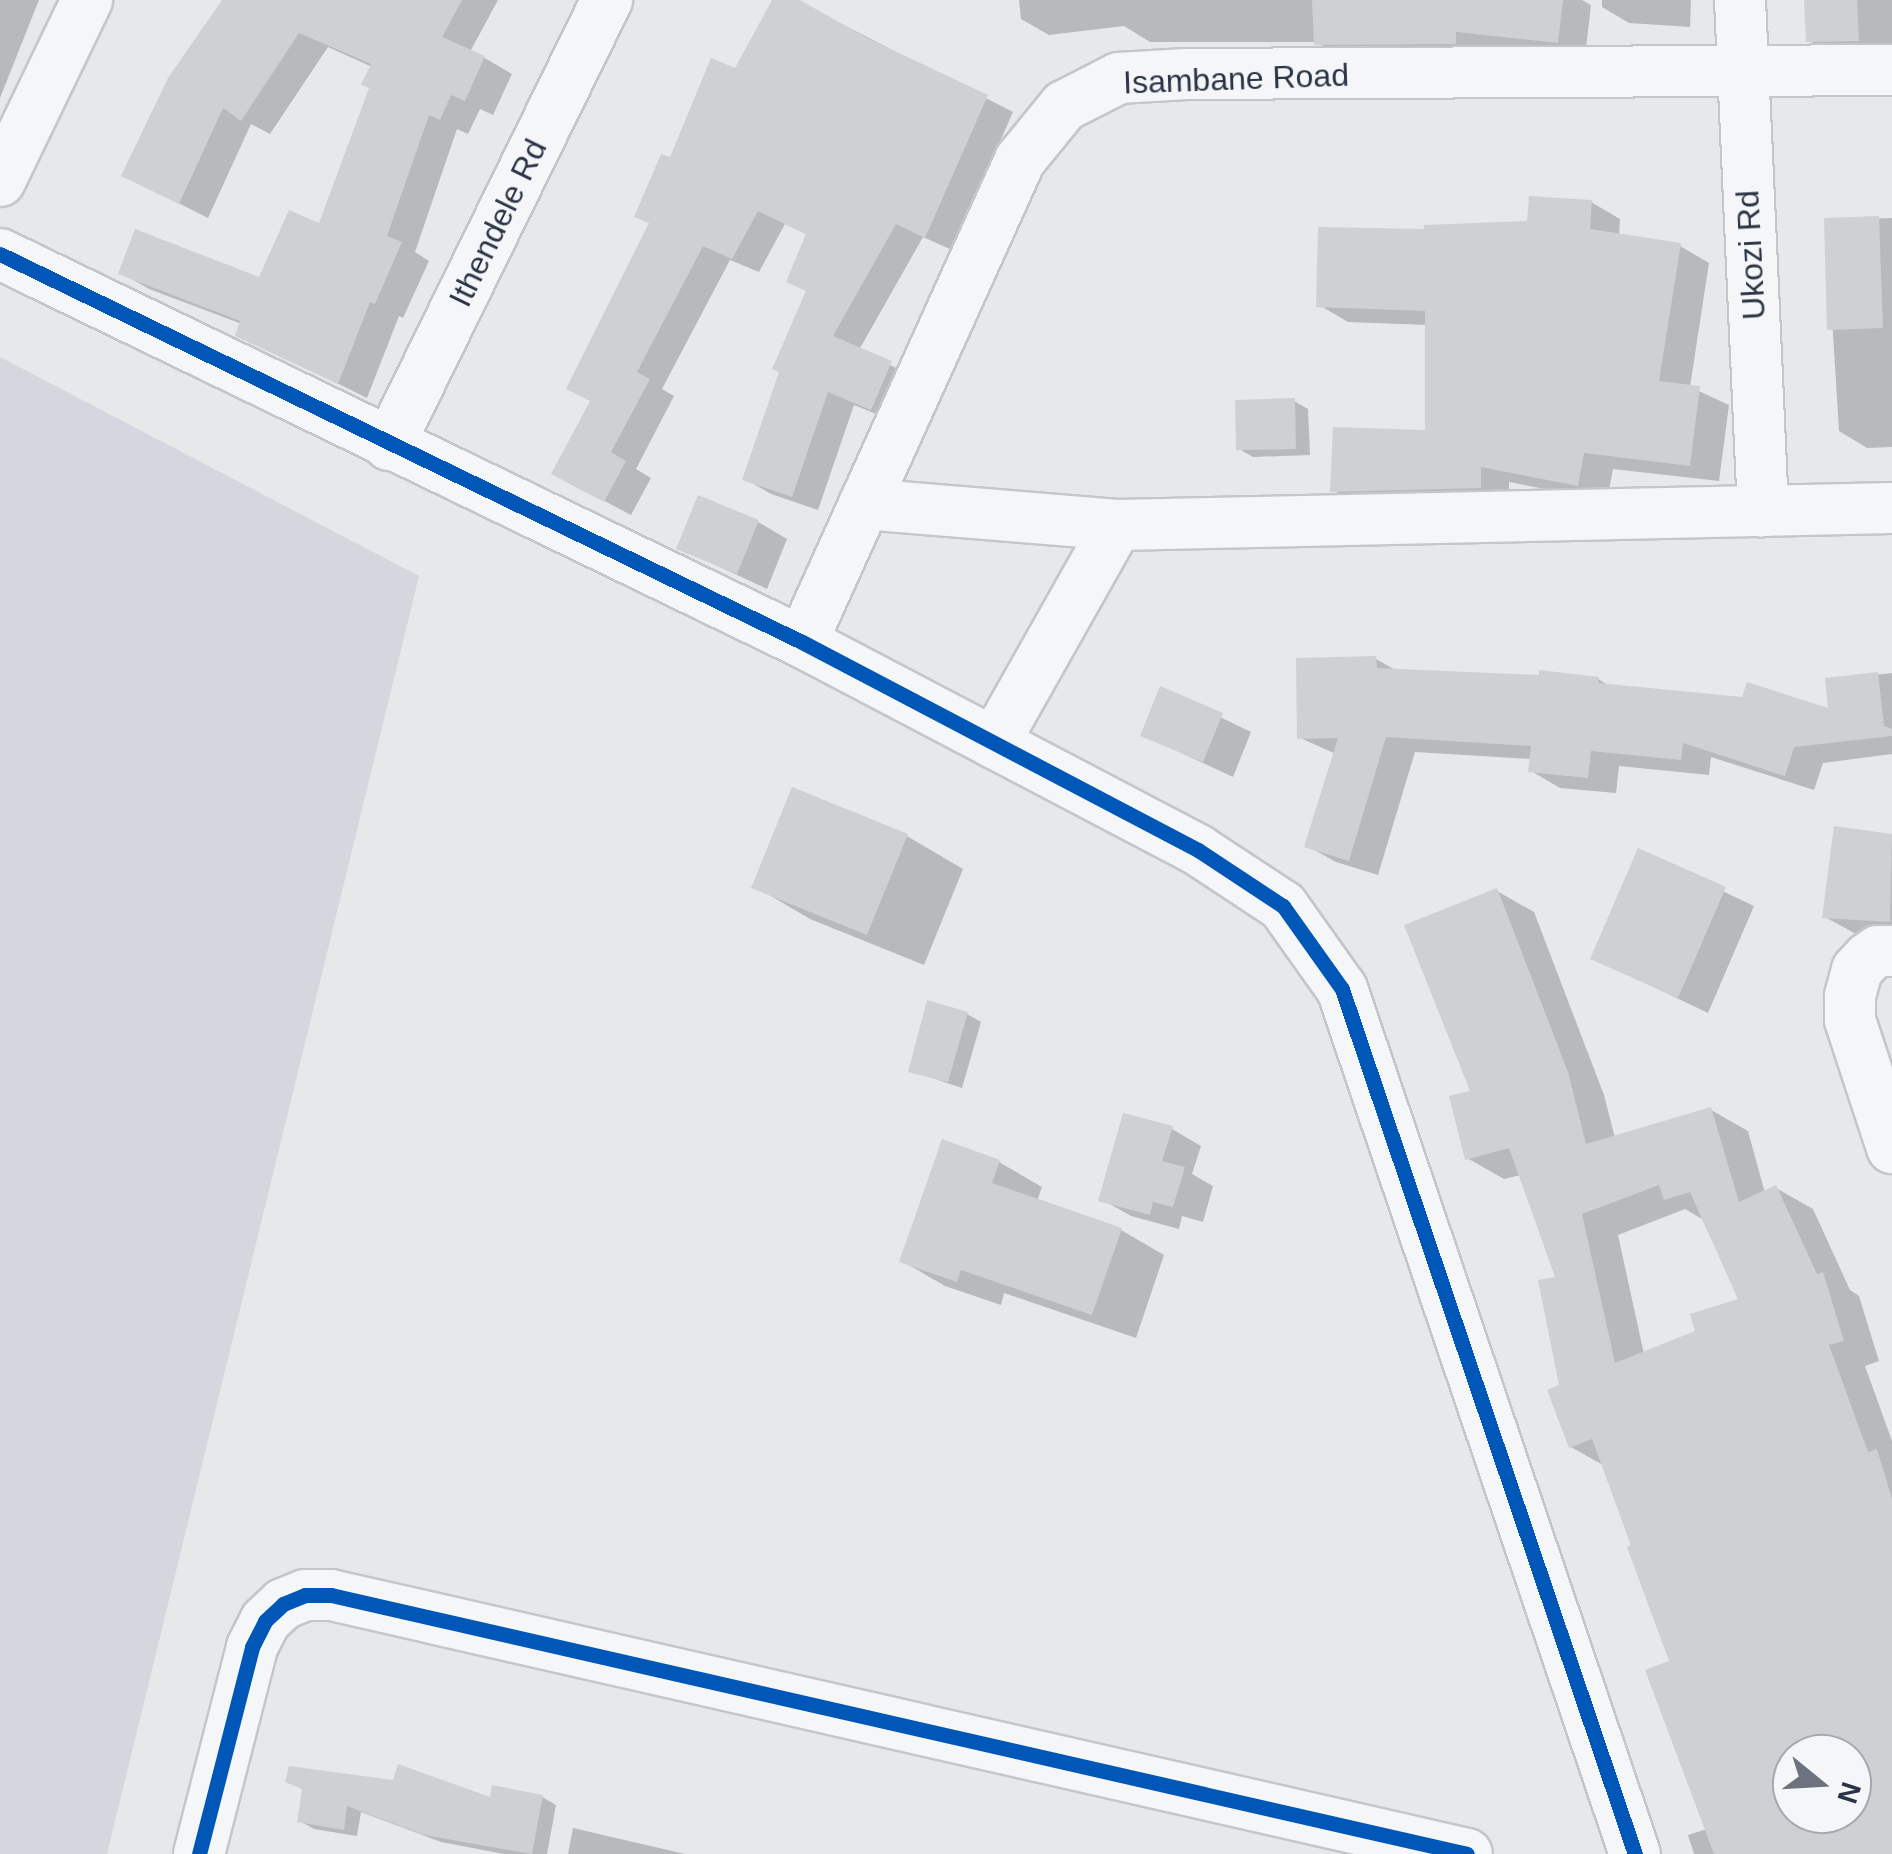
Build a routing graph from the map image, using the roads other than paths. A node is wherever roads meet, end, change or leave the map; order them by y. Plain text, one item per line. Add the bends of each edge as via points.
1 (88, 0) edge
2 (607, 0) edge
3 (1740, 0) edge
4 (1892, 70) edge
5 (1742, 73) junction
6 (0, 181) edge
7 (0, 254) edge
8 (389, 445) junction
9 (864, 504) junction
10 (1892, 508) edge
11 (1763, 511) junction
12 (1117, 525) junction
13 (802, 642) junction
14 (994, 743) junction
15 (1875, 960) edge
16 (1892, 1148) edge
17 (199, 1854) edge
18 (1467, 1854) edge
19 (1635, 1854) edge

1 - 6 street
2 - 8 street, Ithendele Rd
3 - 5 street, Ukozi Rd
4 - 5 street, Isambane Road
5 - 9 street, Isambane Road via 1119,78 1064,106 1020,160
5 - 11 street, Ukozi Rd
7 - 8 street
8 - 13 street
9 - 12 street
9 - 13 street, Isambane Road
10 - 11 street
11 - 12 street
12 - 14 street
13 - 14 street
14 - 19 street via 1198,850 1283,906 1342,989
15 - 16 street via 1850,997 1850,1020
17 - 18 street via 252,1647 264,1621 305,1595 330,1595

